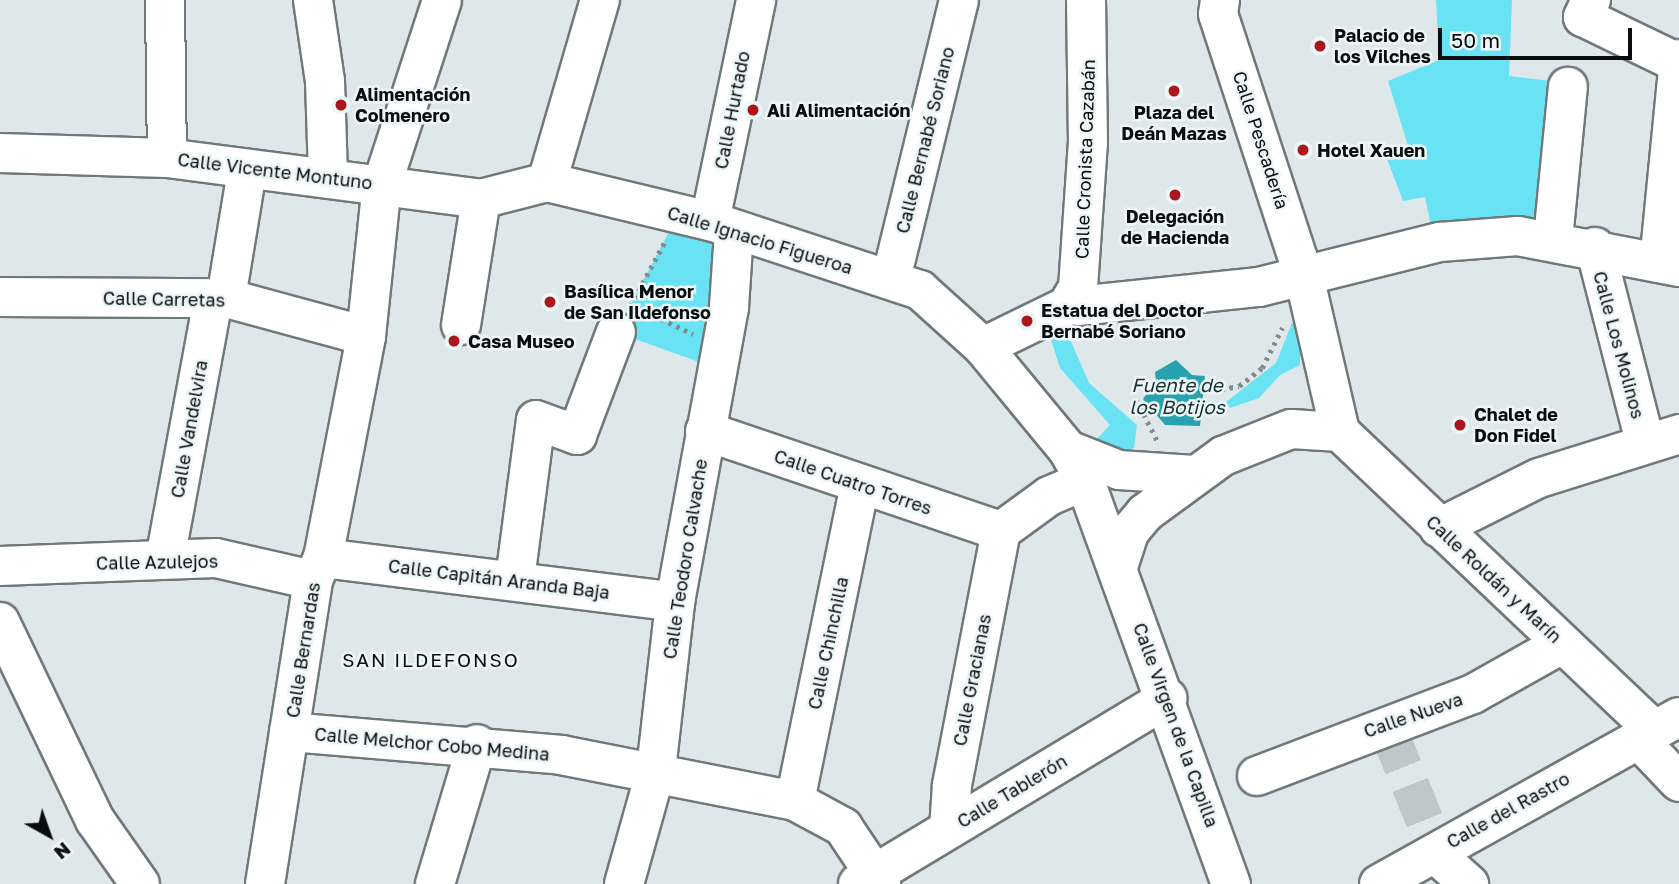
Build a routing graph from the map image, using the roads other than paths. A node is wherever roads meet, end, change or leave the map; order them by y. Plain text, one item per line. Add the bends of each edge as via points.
1 (165, 0) edge
2 (313, 0) edge
3 (442, 0) edge
4 (600, 0) edge
5 (756, 0) edge
6 (959, 0) edge
7 (1086, 0) edge
8 (1220, 0) edge
9 (1591, 0) edge
10 (1679, 61) edge
11 (1568, 87) dead end
12 (0, 153) edge
13 (167, 158) junction
14 (247, 171) junction
15 (328, 178) junction
16 (547, 182) junction
17 (382, 185) junction
18 (481, 199) junction
19 (722, 226) junction
20 (1553, 239) junction
21 (1595, 247) junction
22 (1669, 265) edge
23 (891, 279) junction
24 (1305, 280) junction
25 (0, 298) edge
26 (219, 299) junction
27 (1078, 306) dead end
28 (623, 318) road end
29 (461, 325) dead end
30 (366, 336) junction
31 (983, 347) junction
32 (705, 431) junction
33 (1340, 432) junction
34 (1662, 438) edge
35 (1077, 465) junction
36 (1195, 475) junction
37 (860, 485) junction
38 (1439, 528) junction
39 (1001, 531) junction
40 (165, 559) junction
41 (0, 566) edge
42 (1118, 567) junction
43 (318, 569) junction
44 (515, 579) junction
45 (675, 602) junction
46 (3, 639) edge
47 (1562, 644) junction
48 (1167, 698) junction
49 (1656, 727) edge
50 (289, 732) junction
51 (477, 744) junction
52 (656, 771) junction
53 (1256, 772) dead end
54 (1679, 782) edge
55 (795, 801) junction
56 (949, 829) junction
57 (1434, 844) tunnel mouth
58 (872, 880) edge
59 (139, 884) edge
60 (265, 884) edge
61 (435, 884) edge
62 (624, 884) edge
63 (1231, 884) edge
64 (1379, 884) edge
65 (1469, 884) edge

1 - 13 street
2 - 15 street via 325,81
3 - 17 street, Calle Bernardas
4 - 16 street
5 - 19 street, Calle Hurtado
6 - 23 street, Calle Bernabé Soriano
7 - 31 street, Calle Cronista Cazabán via 1088,157 1078,288 1067,306
8 - 24 street, Calle Pescadería via 1219,14
9 - 10 street via 1583,18
10 - 22 street
11 - 20 street
12 - 13 street, Calle Vicente Montuno
13 - 14 street, Calle Vicente Montuno
14 - 15 street, Calle Vicente Montuno
14 - 26 street, Calle Vandelvira
15 - 17 street, Calle Vicente Montuno
16 - 18 street, Calle Vicente Montuno
16 - 19 street, Calle Ignacio Figueroa
17 - 18 street, Calle Vicente Montuno
17 - 30 street, Calle Bernardas
18 - 29 street
19 - 23 street, Calle Ignacio Figueroa
19 - 32 street, Calle Teodoro Calvache via 722,347
20 - 21 street
20 - 24 street via 1440,242
21 - 22 street
21 - 34 street, Calle Los Molinos
23 - 31 street, Calle Ignacio Figueroa via 920,290
24 - 27 street via 1176,300
24 - 33 street, Calle Pescadería
25 - 26 street, Calle Carretas
26 - 30 street, Calle Carretas
26 - 40 street, Calle Vandelvira
28 - 44 street via 577,435 536,420
30 - 43 street, Calle Bernardas
31 - 35 street, Calle Ignacio Figueroa
32 - 37 street, Calle Cuatro Torres
32 - 45 street, Calle Teodoro Calvache
33 - 36 street via 1271,434
33 - 38 street, Calle Roldán y Marín
34 - 38 street via 1539,478
35 - 36 street
35 - 39 street via 1049,496
35 - 42 street, Calle Virgen de la Capilla
36 - 42 street via 1130,531
37 - 39 street, Calle Cuatro Torres
37 - 55 street, Calle Chinchilla
38 - 47 street, Calle Roldán y Marín
39 - 56 street, Calle Gracianas via 952,785
40 - 41 street, Calle Azulejos
40 - 43 street, Calle Azulejos via 215,558
42 - 48 street, Calle Virgen de la Capilla
43 - 44 street, Calle Capitán Aranda Baja
43 - 50 street, Calle Bernardas
44 - 45 street, Calle Capitán Aranda Baja
45 - 52 street, Calle Teodoro Calvache
46 - 59 street via 95,820
47 - 49 street, Calle Roldán y Marín
47 - 53 street, Calle Nueva via 1472,694
48 - 56 street, Calle Tablerón
48 - 63 street, Calle Virgen de la Capilla
49 - 54 street, Calle Roldán y Marín
49 - 64 street, Calle del Rastro
50 - 51 street, Calle Melchor Cobo Medina
50 - 60 street, Calle Bernardas
51 - 52 street, Calle Melchor Cobo Medina
51 - 61 street
52 - 55 street, Calle Melchor Cobo Medina
52 - 62 street, Calle Teodoro Calvache
55 - 58 street, Calle Melchor Cobo Medina via 843,827
56 - 58 street, Calle Tablerón
57 - 65 street

